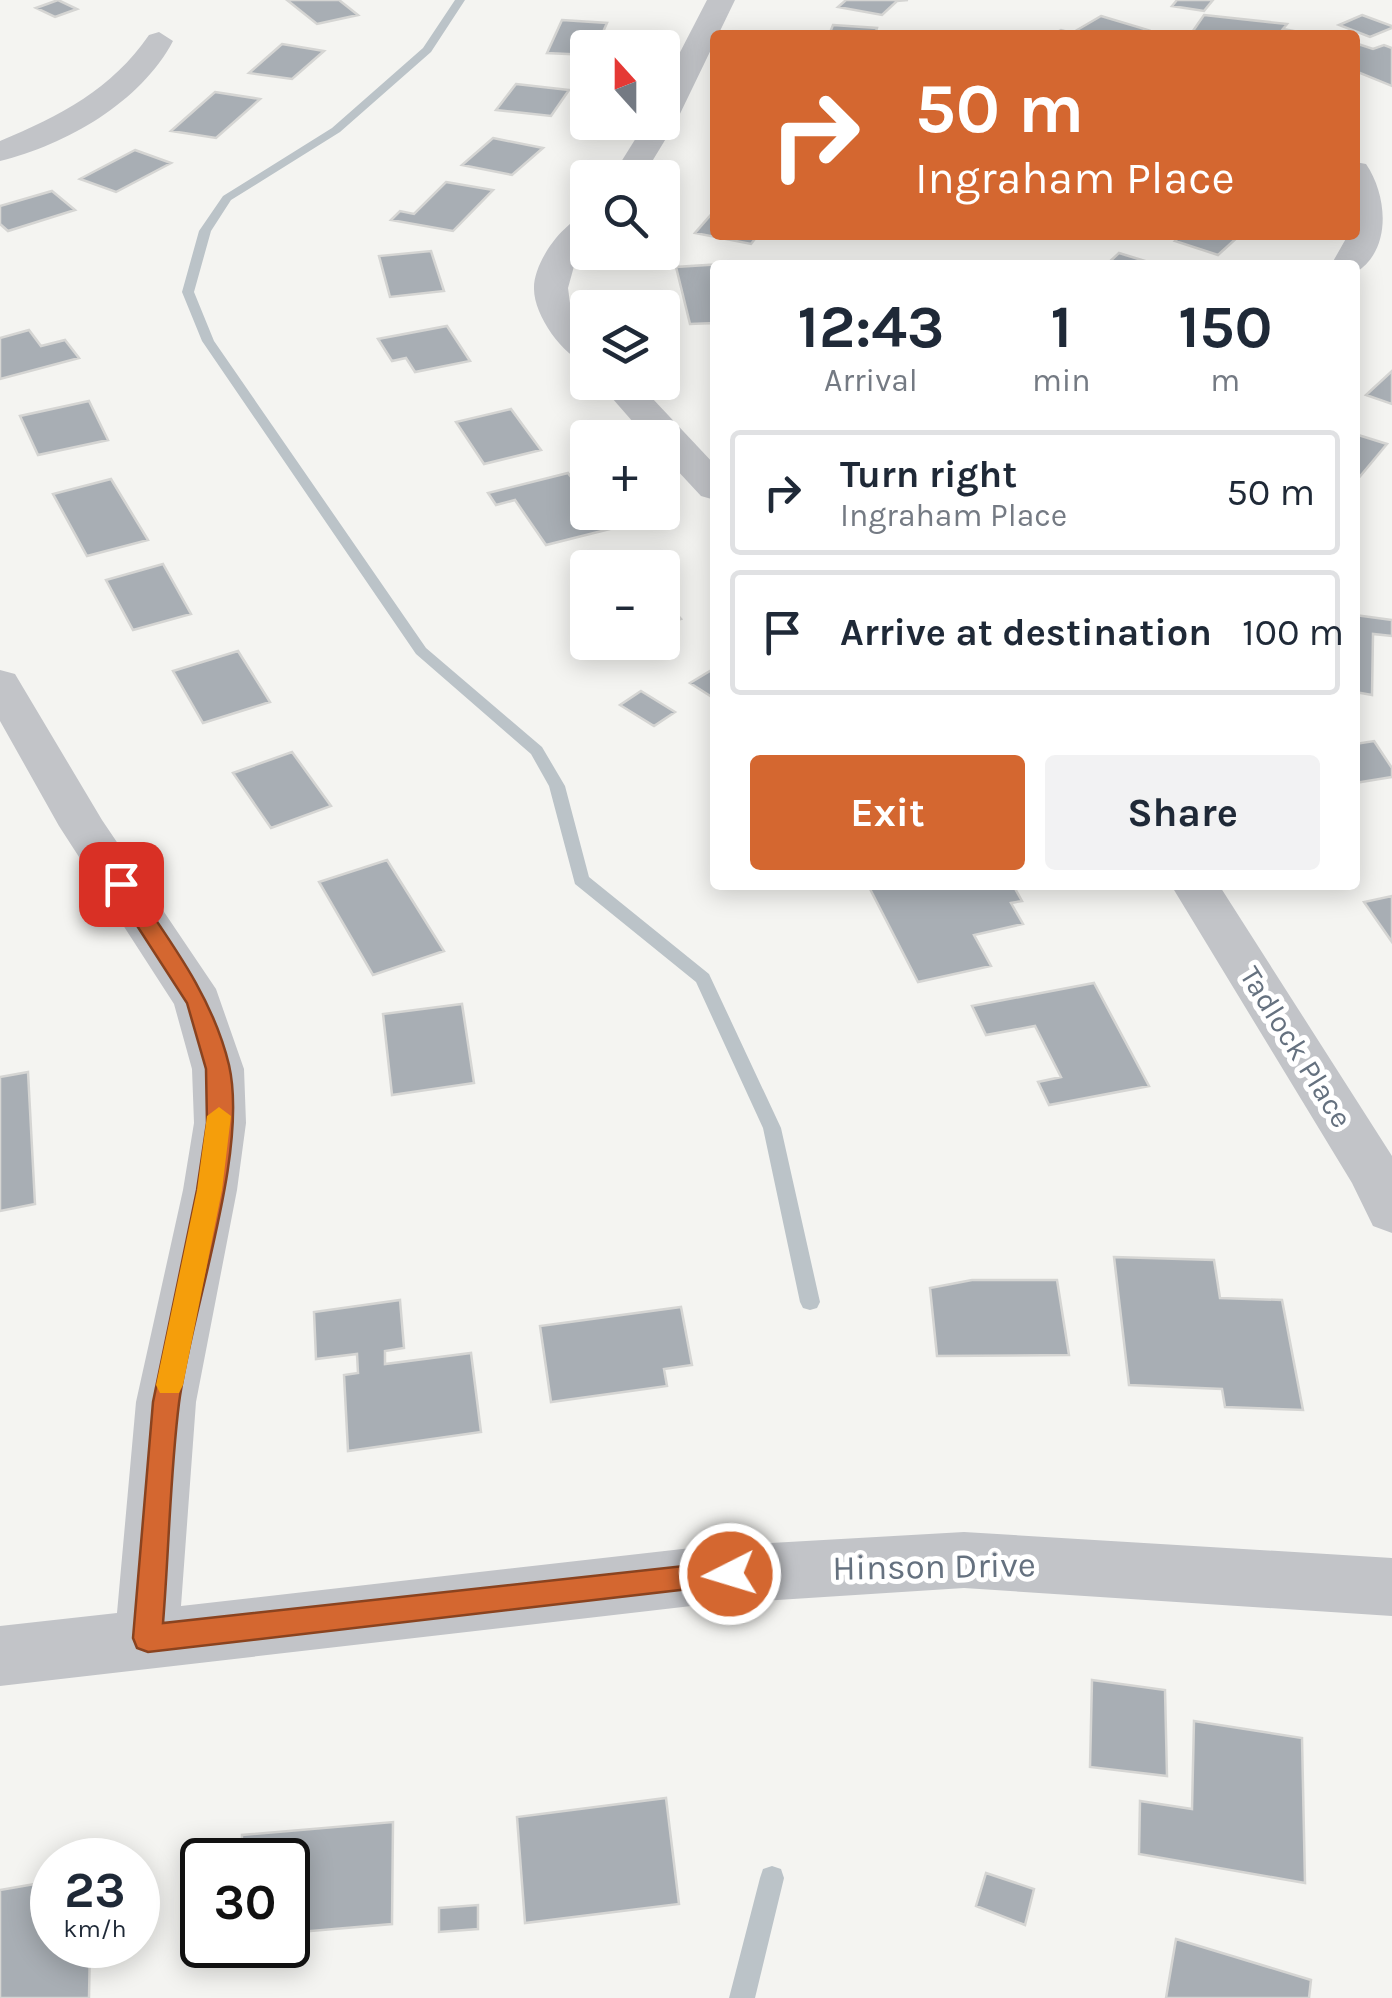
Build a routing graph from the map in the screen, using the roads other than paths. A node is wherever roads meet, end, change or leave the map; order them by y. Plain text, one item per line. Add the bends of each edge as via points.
1 (721, 0) edge
2 (159, 40) dead end
3 (680, 83) edge
4 (0, 152) edge
5 (1360, 187) edge
6 (570, 248) edge
7 (1351, 260) edge
8 (570, 330) edge
9 (633, 400) edge
10 (710, 483) edge
11 (0, 683) edge
12 (1198, 890) edge
13 (1392, 1211) edge
14 (1392, 1587) edge
15 (148, 1638) junction
16 (0, 1656) edge

1 - 3 street
2 - 4 street via 153,57 116,90
5 - 7 street via 1370,218
6 - 8 street via 548,278 548,297
9 - 10 street
11 - 15 street via 82,826 198,1002 218,1069 220,1123 210,1190 166,1402
12 - 13 street, Tadlock Place
14 - 15 street, Hinson Drive via 964,1560 700,1576
15 - 16 street, Hinson Drive

